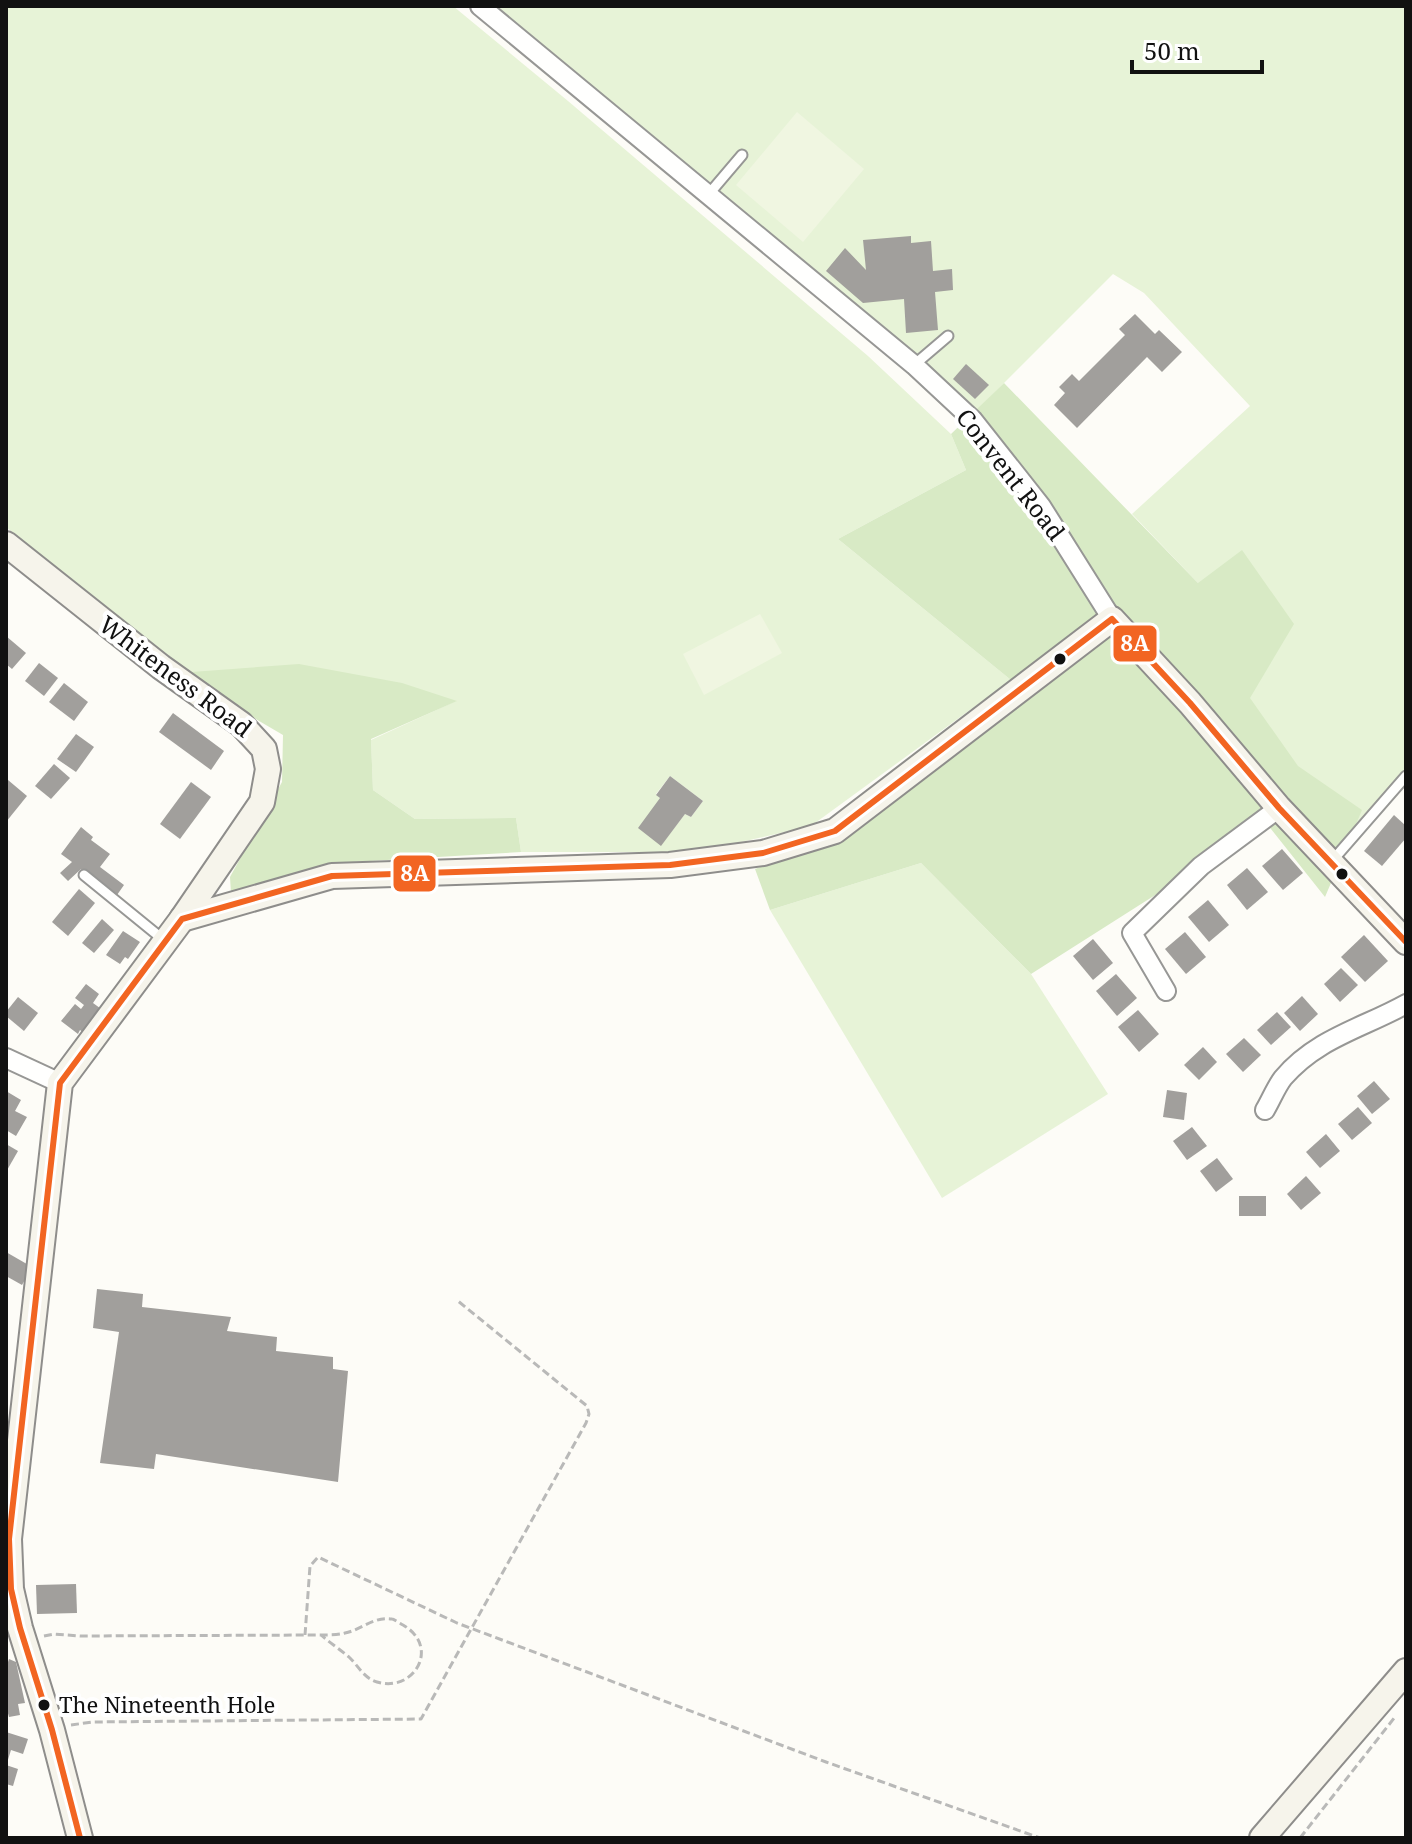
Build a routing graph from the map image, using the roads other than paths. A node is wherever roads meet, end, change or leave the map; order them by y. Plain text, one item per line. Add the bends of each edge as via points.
1 (480, 6) edge
2 (742, 155) dead end
3 (708, 195) junction
4 (948, 336) dead end
5 (914, 365) junction
6 (6, 544) edge
7 (1112, 619) junction
8 (1406, 776) edge
9 (1279, 808) junction
10 (1332, 861) junction
11 (84, 875) dead end
12 (182, 919) junction
13 (165, 941) junction
14 (1406, 942) edge
15 (1166, 991) dead end
16 (1406, 1004) edge
17 (6, 1058) edge
18 (60, 1083) junction
19 (1265, 1110) dead end
20 (15, 1412) edge
21 (17, 1638) edge
22 (1406, 1671) edge
23 (80, 1838) edge
24 (1262, 1838) edge

1 - 3 street, Convent Road
2 - 3 lane
3 - 5 street, Convent Road
4 - 5 lane
5 - 7 street, Convent Road via 973,420 1041,506
6 - 12 street, Whiteness Road via 241,724 264,749 268,769 262,802
7 - 9 street, Convent Road
7 - 12 street via 835,831 763,853 670,865 332,876
8 - 10 lane
9 - 10 street, Convent Road
9 - 15 street via 1201,866 1132,933
10 - 14 street, Convent Road
11 - 13 lane
12 - 13 street
13 - 18 street
16 - 19 street via 1332,1037 1310,1053 1282,1079
17 - 18 street
18 - 20 street
20 - 21 street via 9,1539
21 - 23 street via 52,1730
22 - 24 street

